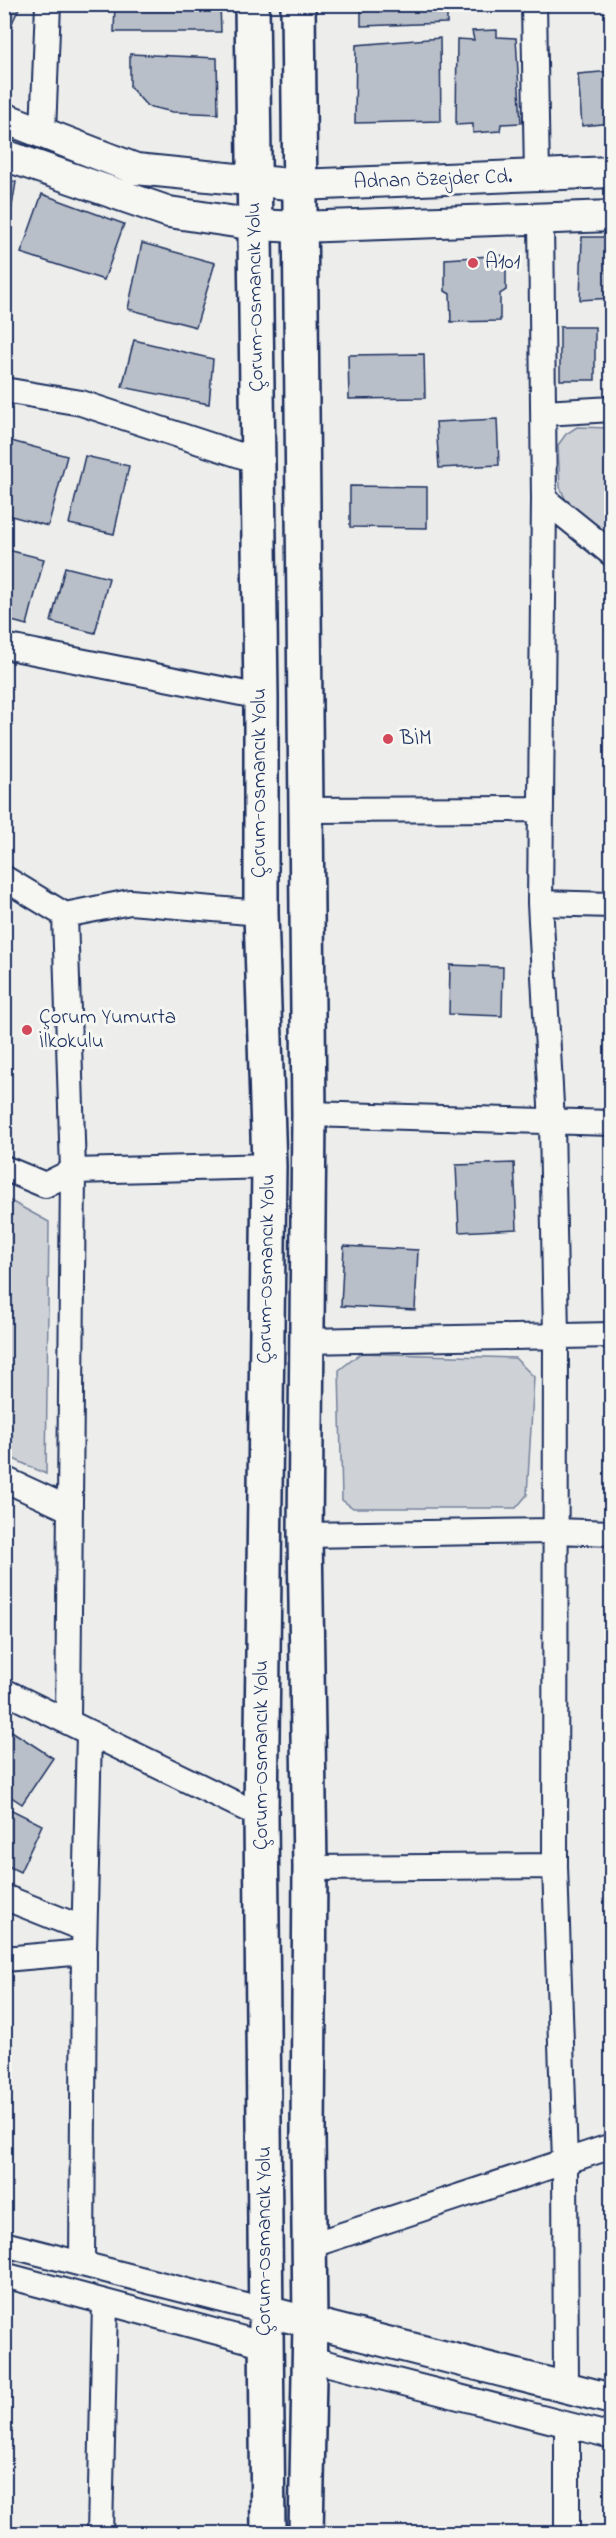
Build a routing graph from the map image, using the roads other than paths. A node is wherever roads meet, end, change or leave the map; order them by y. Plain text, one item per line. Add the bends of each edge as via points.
1 (48, 4) edge
2 (252, 4) edge
3 (298, 4) edge
4 (534, 4) edge
5 (4, 118) edge
6 (43, 132) junction
7 (4, 155) edge
8 (612, 172) edge
9 (537, 176) junction
10 (254, 181) junction
11 (299, 185) junction
12 (612, 216) edge
13 (541, 219) junction
14 (256, 225) junction
15 (299, 227) junction
16 (4, 390) edge
17 (612, 409) edge
18 (544, 413) junction
19 (258, 461) junction
20 (544, 499) junction
21 (612, 554) edge
22 (4, 646) edge
23 (261, 697) junction
24 (542, 809) junction
25 (305, 810) junction
26 (4, 878) edge
27 (540, 903) junction
28 (612, 905) edge
29 (261, 913) junction
30 (65, 915) junction
31 (309, 1114) junction
32 (552, 1123) junction
33 (612, 1123) edge
34 (269, 1166) junction
35 (5, 1169) edge
36 (73, 1171) junction
37 (556, 1335) junction
38 (612, 1335) edge
39 (306, 1341) junction
40 (4, 1479) edge
41 (69, 1509) junction
42 (555, 1531) junction
43 (612, 1533) edge
44 (305, 1535) junction
45 (4, 1691) edge
46 (79, 1727) junction
47 (261, 1816) junction
48 (555, 1866) junction
49 (310, 1868) junction
50 (4, 1897) edge
51 (84, 1940) junction
52 (4, 1959) edge
53 (612, 2146) edge
54 (565, 2161) junction
55 (4, 2244) edge
56 (309, 2246) junction
57 (82, 2264) junction
58 (4, 2275) edge
59 (105, 2302) junction
60 (265, 2311) junction
61 (310, 2323) junction
62 (266, 2345) junction
63 (309, 2358) junction
64 (566, 2389) junction
65 (612, 2399) edge
66 (567, 2425) junction
67 (612, 2436) edge
68 (100, 2534) edge
69 (268, 2534) edge
70 (306, 2534) edge
71 (567, 2534) edge

1 - 6 street
2 - 10 highway, Çorum-Osmancık Yolu
3 - 11 highway, Çorum-Osmancık Yolu
4 - 9 street
5 - 6 street, Adnan Özejder Cd.
6 - 10 street, Adnan Özejder Cd. via 136,169
7 - 14 street, Adnan Özejder Cd. via 169,212
8 - 9 street, Adnan Özejder Cd.
9 - 11 street, Adnan Özejder Cd.
10 - 11 street, Adnan Özejder Cd.
10 - 14 highway, Çorum-Osmancık Yolu
11 - 15 highway, Çorum-Osmancık Yolu
12 - 13 street, Adnan Özejder Cd.
13 - 15 street, Adnan Özejder Cd.
13 - 18 street
14 - 15 street, Adnan Özejder Cd.
14 - 19 highway, Çorum-Osmancık Yolu
15 - 25 highway, Çorum-Osmancık Yolu
16 - 19 street via 81,403
17 - 18 street
18 - 20 street
19 - 23 highway, Çorum-Osmancık Yolu
20 - 21 street
20 - 24 street
22 - 23 street
23 - 29 highway, Çorum-Osmancık Yolu
24 - 25 street
24 - 27 street
25 - 31 highway, Çorum-Osmancık Yolu
26 - 30 street
27 - 28 street
27 - 32 street
29 - 30 street via 130,903
29 - 34 highway, Çorum-Osmancık Yolu
30 - 36 street
31 - 32 street
31 - 39 highway, Çorum-Osmancık Yolu
32 - 33 street
32 - 37 street
34 - 36 street
34 - 47 highway, Çorum-Osmancık Yolu
35 - 36 street via 45,1185
36 - 41 street
37 - 38 street
37 - 39 street
37 - 42 street
39 - 44 highway, Çorum-Osmancık Yolu
40 - 41 street
41 - 46 street
42 - 43 street
42 - 44 street
42 - 48 street
44 - 49 highway, Çorum-Osmancık Yolu
45 - 46 street
46 - 47 street
46 - 51 street
47 - 60 highway, Çorum-Osmancık Yolu
48 - 49 street
48 - 54 street
49 - 56 highway, Çorum-Osmancık Yolu
50 - 51 street
51 - 52 street
51 - 57 street
53 - 54 street
54 - 56 street
54 - 64 street
55 - 57 street
56 - 61 highway, Çorum-Osmancık Yolu
57 - 60 street
58 - 59 street
59 - 62 street
59 - 68 street
60 - 61 street
60 - 62 highway, Çorum-Osmancık Yolu
61 - 63 highway, Çorum-Osmancık Yolu
61 - 64 street
62 - 69 highway, Çorum-Osmancık Yolu
63 - 66 street
63 - 70 highway, Çorum-Osmancık Yolu
64 - 65 street
66 - 67 street
66 - 71 street

